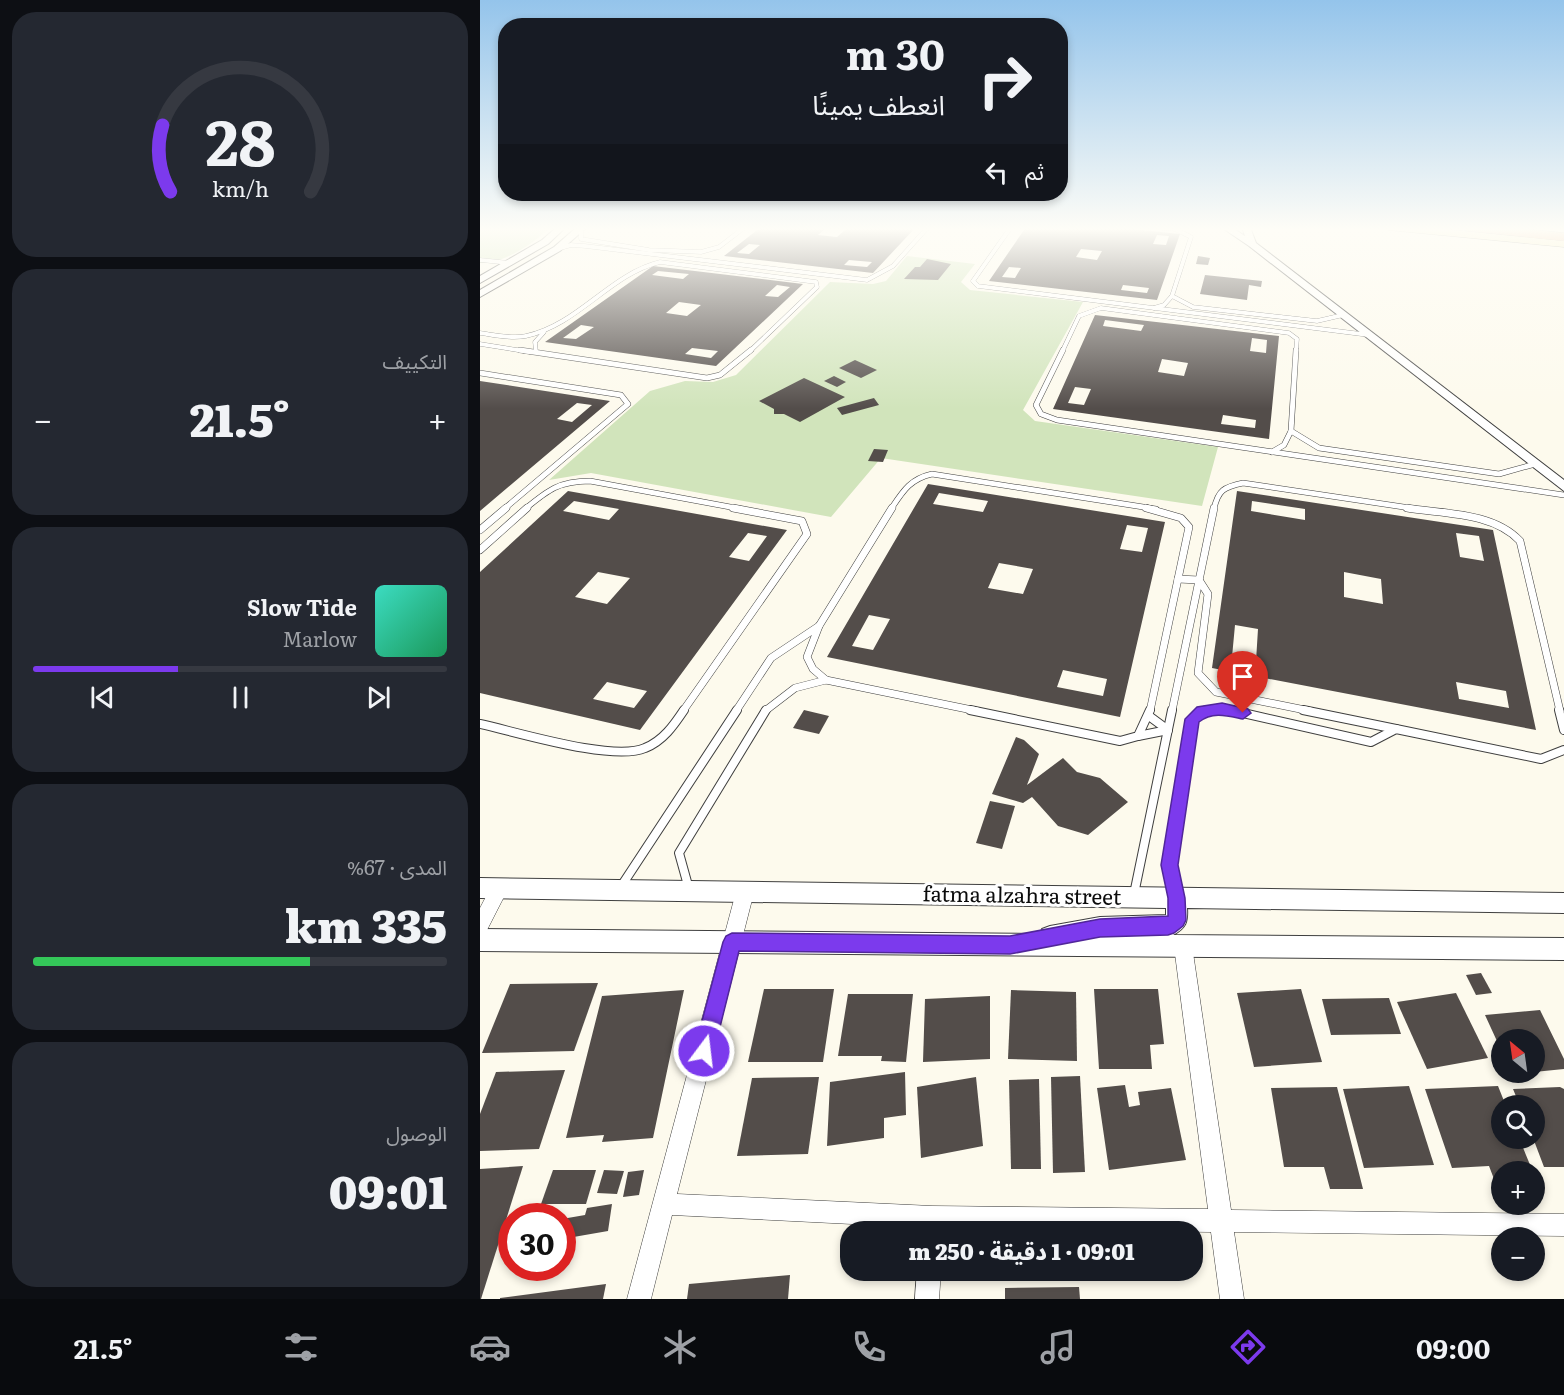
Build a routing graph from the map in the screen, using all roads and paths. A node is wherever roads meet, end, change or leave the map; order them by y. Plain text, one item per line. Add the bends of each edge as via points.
1 (609, 288) edge
2 (816, 288) edge
3 (990, 288) edge
4 (1175, 288) edge
5 (1308, 288) edge
6 (1172, 296) junction
7 (1152, 309) junction
8 (1343, 315) junction
9 (546, 330) junction
10 (480, 333) edge
11 (1369, 335) junction
12 (480, 344) edge
13 (536, 352) junction
14 (480, 372) edge
15 (1291, 431) junction
16 (1272, 452) junction
17 (1535, 464) junction
18 (1564, 487) edge
19 (1564, 495) edge
20 (480, 530) edge
21 (480, 550) edge
22 (1178, 579) junction
23 (1199, 580) junction
24 (819, 626) junction
25 (826, 680) junction
26 (1149, 716) junction
27 (480, 724) edge
28 (1396, 729) junction
29 (1564, 730) edge
30 (1138, 736) junction
31 (1564, 750) edge
32 (489, 888) edge
33 (618, 890) junction
34 (689, 891) junction
35 (745, 892) junction
36 (1133, 897) junction
37 (1176, 898) junction
38 (1564, 903) edge
39 (480, 926) edge
40 (480, 940) edge
41 (732, 942) junction
42 (1010, 945) junction
43 (1183, 946) junction
44 (1564, 949) edge
45 (664, 1204) junction
46 (892, 1221) edge
47 (1203, 1221) edge
48 (1222, 1221) junction
49 (1564, 1225) edge
50 (928, 1281) edge
51 (639, 1299) edge
52 (927, 1299) edge
53 (1232, 1299) edge

1 - 9 lane
2 - 13 lane via 734,366 707,378
3 - 7 lane
4 - 6 lane
5 - 8 street
6 - 7 lane via 1164,305
6 - 8 lane via 1193,307 1317,321
7 - 11 lane
8 - 11 street
9 - 10 lane via 508,337
9 - 13 lane via 535,342
11 - 17 street
12 - 13 lane
14 - 20 lane via 621,395 628,404
15 - 16 lane via 1284,445
15 - 16 lane via 1297,339 1289,333 1101,308 1079,316 1036,405 1041,414 1057,420
15 - 17 lane via 1319,448 1499,474
16 - 19 lane
17 - 18 street
21 - 27 lane via 545,492 568,481 590,481 802,521 807,534 669,732 645,749 611,753
22 - 23 lane
22 - 24 lane via 1189,527 1181,518 1159,510 932,474 906,486
22 - 26 lane
23 - 28 lane via 1208,594 1198,673 1215,692
23 - 29 lane via 1217,494 1227,486 1243,483 1486,520 1508,528 1520,542
23 - 36 lane
24 - 25 lane via 807,657 813,669
24 - 33 lane via 771,658
25 - 30 lane via 1120,741
25 - 34 lane via 795,688 768,707 679,853
26 - 30 lane
26 - 30 lane via 1168,730
28 - 31 lane via 1541,759
28 - 37 lane via 1371,742 1222,708 1203,711 1192,719 1169,865
32 - 33 street, fatma alzahra street
32 - 39 street
33 - 34 street, fatma alzahra street
34 - 35 street, fatma alzahra street
35 - 36 street, fatma alzahra street
35 - 41 street
36 - 37 street, fatma alzahra street
37 - 38 street, fatma alzahra street
37 - 42 street via 1177,920 1168,926 1100,928
40 - 41 street
41 - 42 street
41 - 45 street
42 - 43 street
43 - 44 street
43 - 48 street
45 - 46 street
45 - 51 street
47 - 48 street
48 - 49 street
48 - 53 street
50 - 52 street

